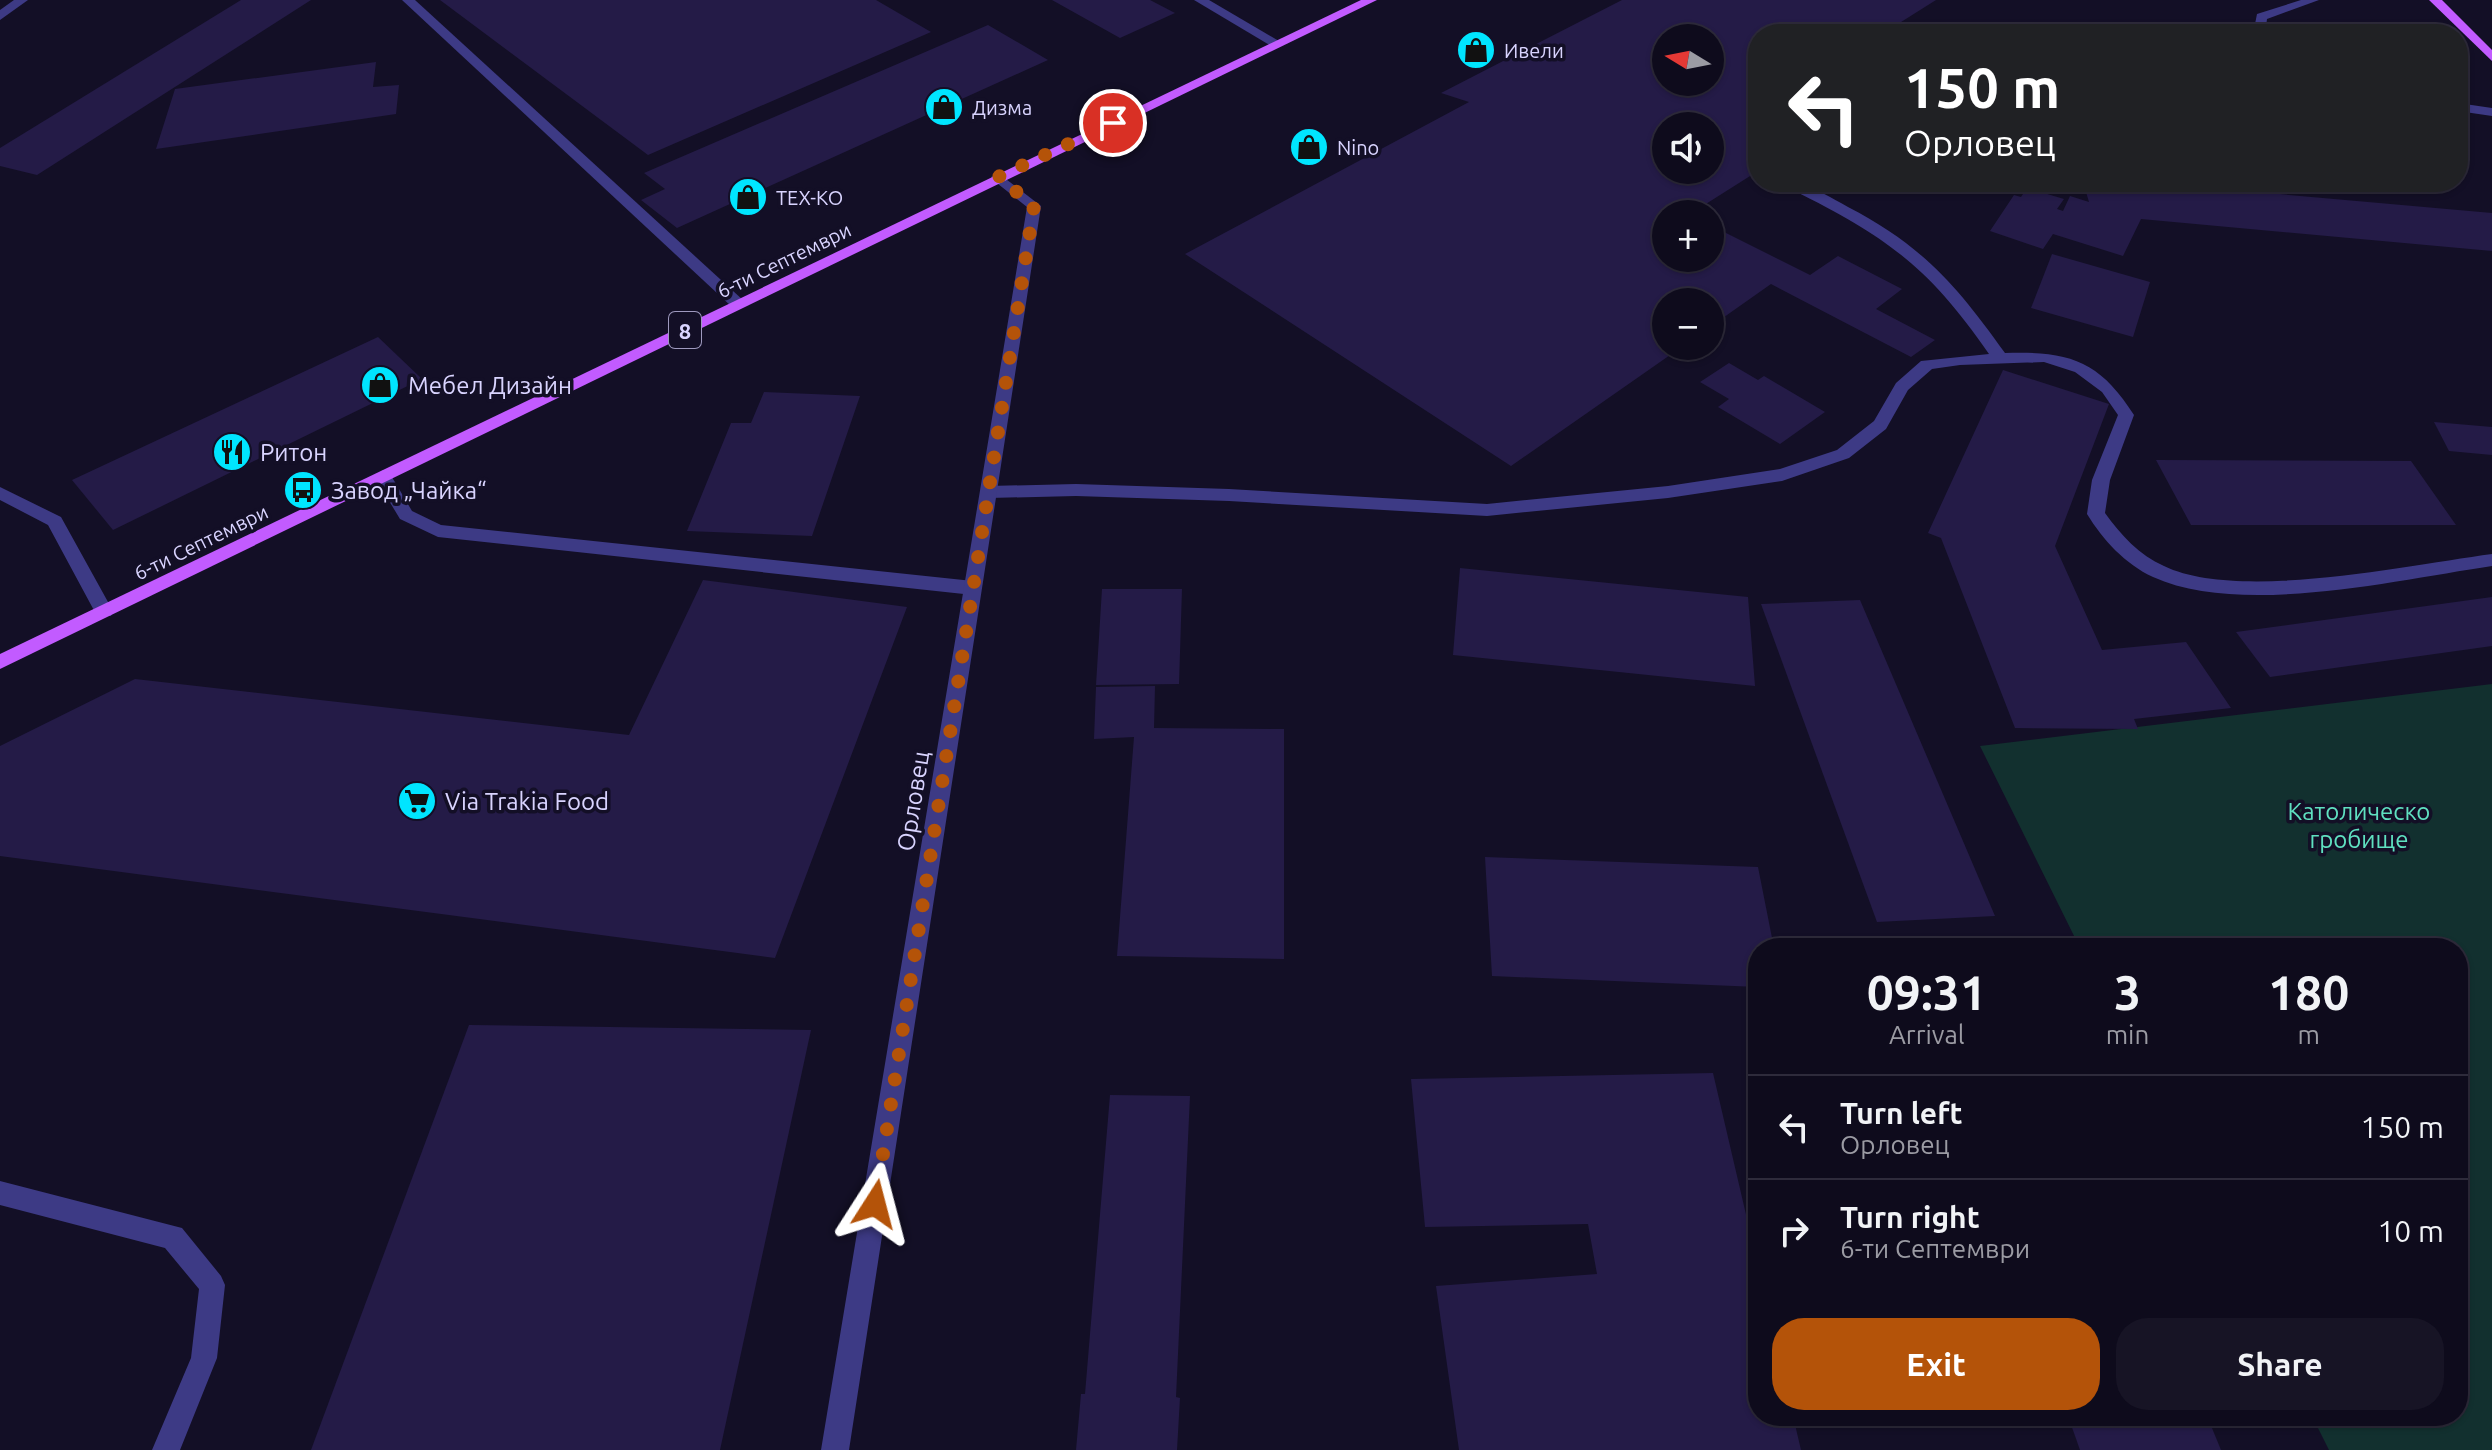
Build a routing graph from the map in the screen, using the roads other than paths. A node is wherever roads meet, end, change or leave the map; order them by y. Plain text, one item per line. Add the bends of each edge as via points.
1 (22, 0) edge
2 (408, 0) edge
3 (1200, 0) edge
4 (1370, 0) edge
5 (2313, 0) edge
6 (2435, 0) edge
7 (0, 16) edge
8 (2260, 24) edge
9 (2459, 24) edge
10 (2468, 33) edge
11 (1278, 44) junction
12 (2492, 57) edge
13 (2468, 108) edge
14 (2492, 112) edge
15 (998, 177) junction
16 (1808, 192) edge
17 (738, 304) junction
18 (2000, 358) junction
19 (383, 476) junction
20 (989, 492) junction
21 (0, 493) edge
22 (2492, 560) edge
23 (973, 588) junction
24 (104, 611) junction
25 (0, 662) edge
26 (0, 1193) edge
27 (166, 1450) edge
28 (835, 1450) edge

1 - 7 street
2 - 17 street
3 - 11 street
4 - 11 main road, 6-ти Септември / 8
5 - 8 street via 2261,17
6 - 9 main road
10 - 12 main road
11 - 15 main road, 6-ти Септември / 8
13 - 14 street
15 - 17 main road, 6-ти Септември / 8
15 - 20 street, Орловец via 1034,206
16 - 18 street via 1862,219 1935,274
17 - 19 main road, 6-ти Септември / 8
18 - 20 street via 1927,365 1902,387 1880,425 1843,454 1782,475 1668,492 1487,510 1076,490
18 - 22 street via 2045,357 2081,368 2108,388 2126,415 2101,480 2096,514 2118,547 2169,576 2220,587 2294,585
19 - 23 street via 406,515 438,531
19 - 24 main road, 6-ти Септември / 8
20 - 23 street, Орловец
21 - 24 street via 55,521
23 - 28 street, Орловец
24 - 25 main road, 6-ти Септември / 8
26 - 27 street via 173,1237 212,1285 204,1358

